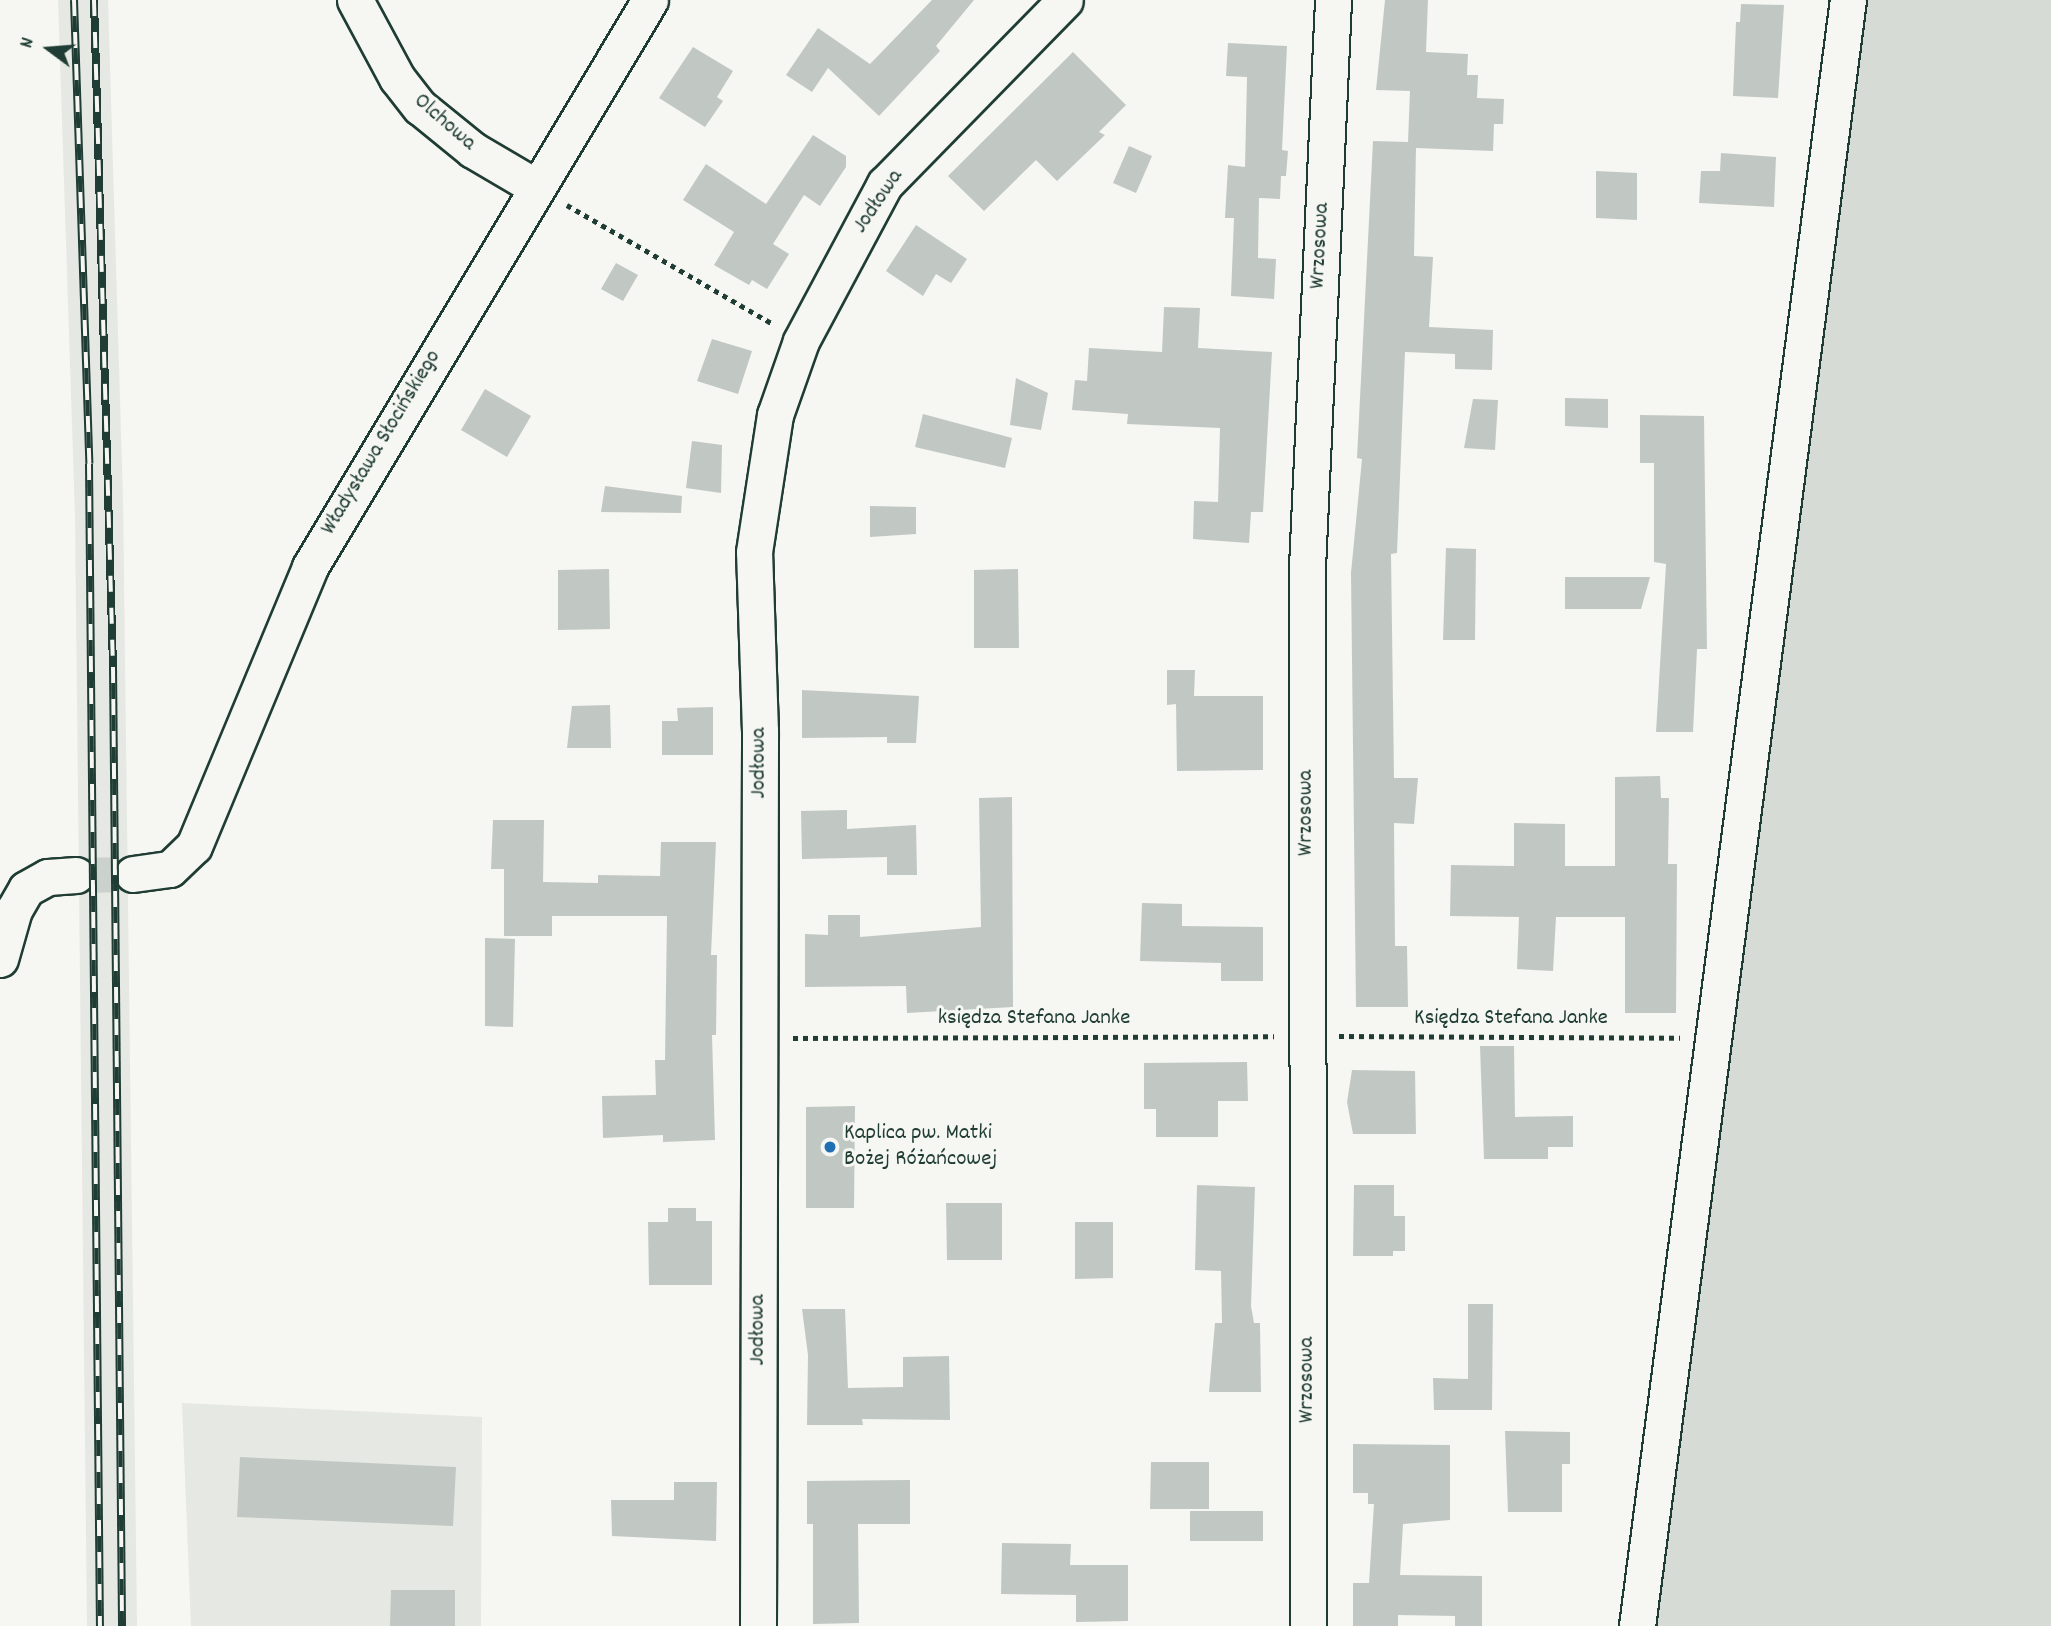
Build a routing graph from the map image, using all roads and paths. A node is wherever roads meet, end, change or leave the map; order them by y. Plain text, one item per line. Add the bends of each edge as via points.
1 (355, 0) edge
2 (650, 0) edge
3 (1065, 0) edge
4 (1333, 0) edge
5 (1848, 0) edge
6 (536, 187) junction
7 (801, 341) junction
8 (134, 874) tunnel mouth
9 (76, 876) tunnel mouth
10 (0, 959) edge
11 (1307, 1036) junction
12 (761, 1038) junction
13 (1714, 1038) junction
14 (758, 1626) edge
15 (1308, 1626) edge
16 (1637, 1626) edge

1 - 6 street, Olchowa via 397,78 420,107 473,150
2 - 6 street, Władysława Słocińskiego
3 - 7 street, Jodłowa via 885,184
4 - 11 street, Wrzosowa via 1307,567
5 - 13 street
6 - 7 path
6 - 8 street, Władysława Słocińskiego via 310,568 194,846 170,869
7 - 12 street, Jodłowa via 775,415 754,552
9 - 10 street via 48,877 26,888 14,910
11 - 12 path, księdza Stefana Janke
11 - 13 path, Księdza Stefana Janke
11 - 15 street, Wrzosowa
12 - 14 street, Jodłowa
13 - 16 street

